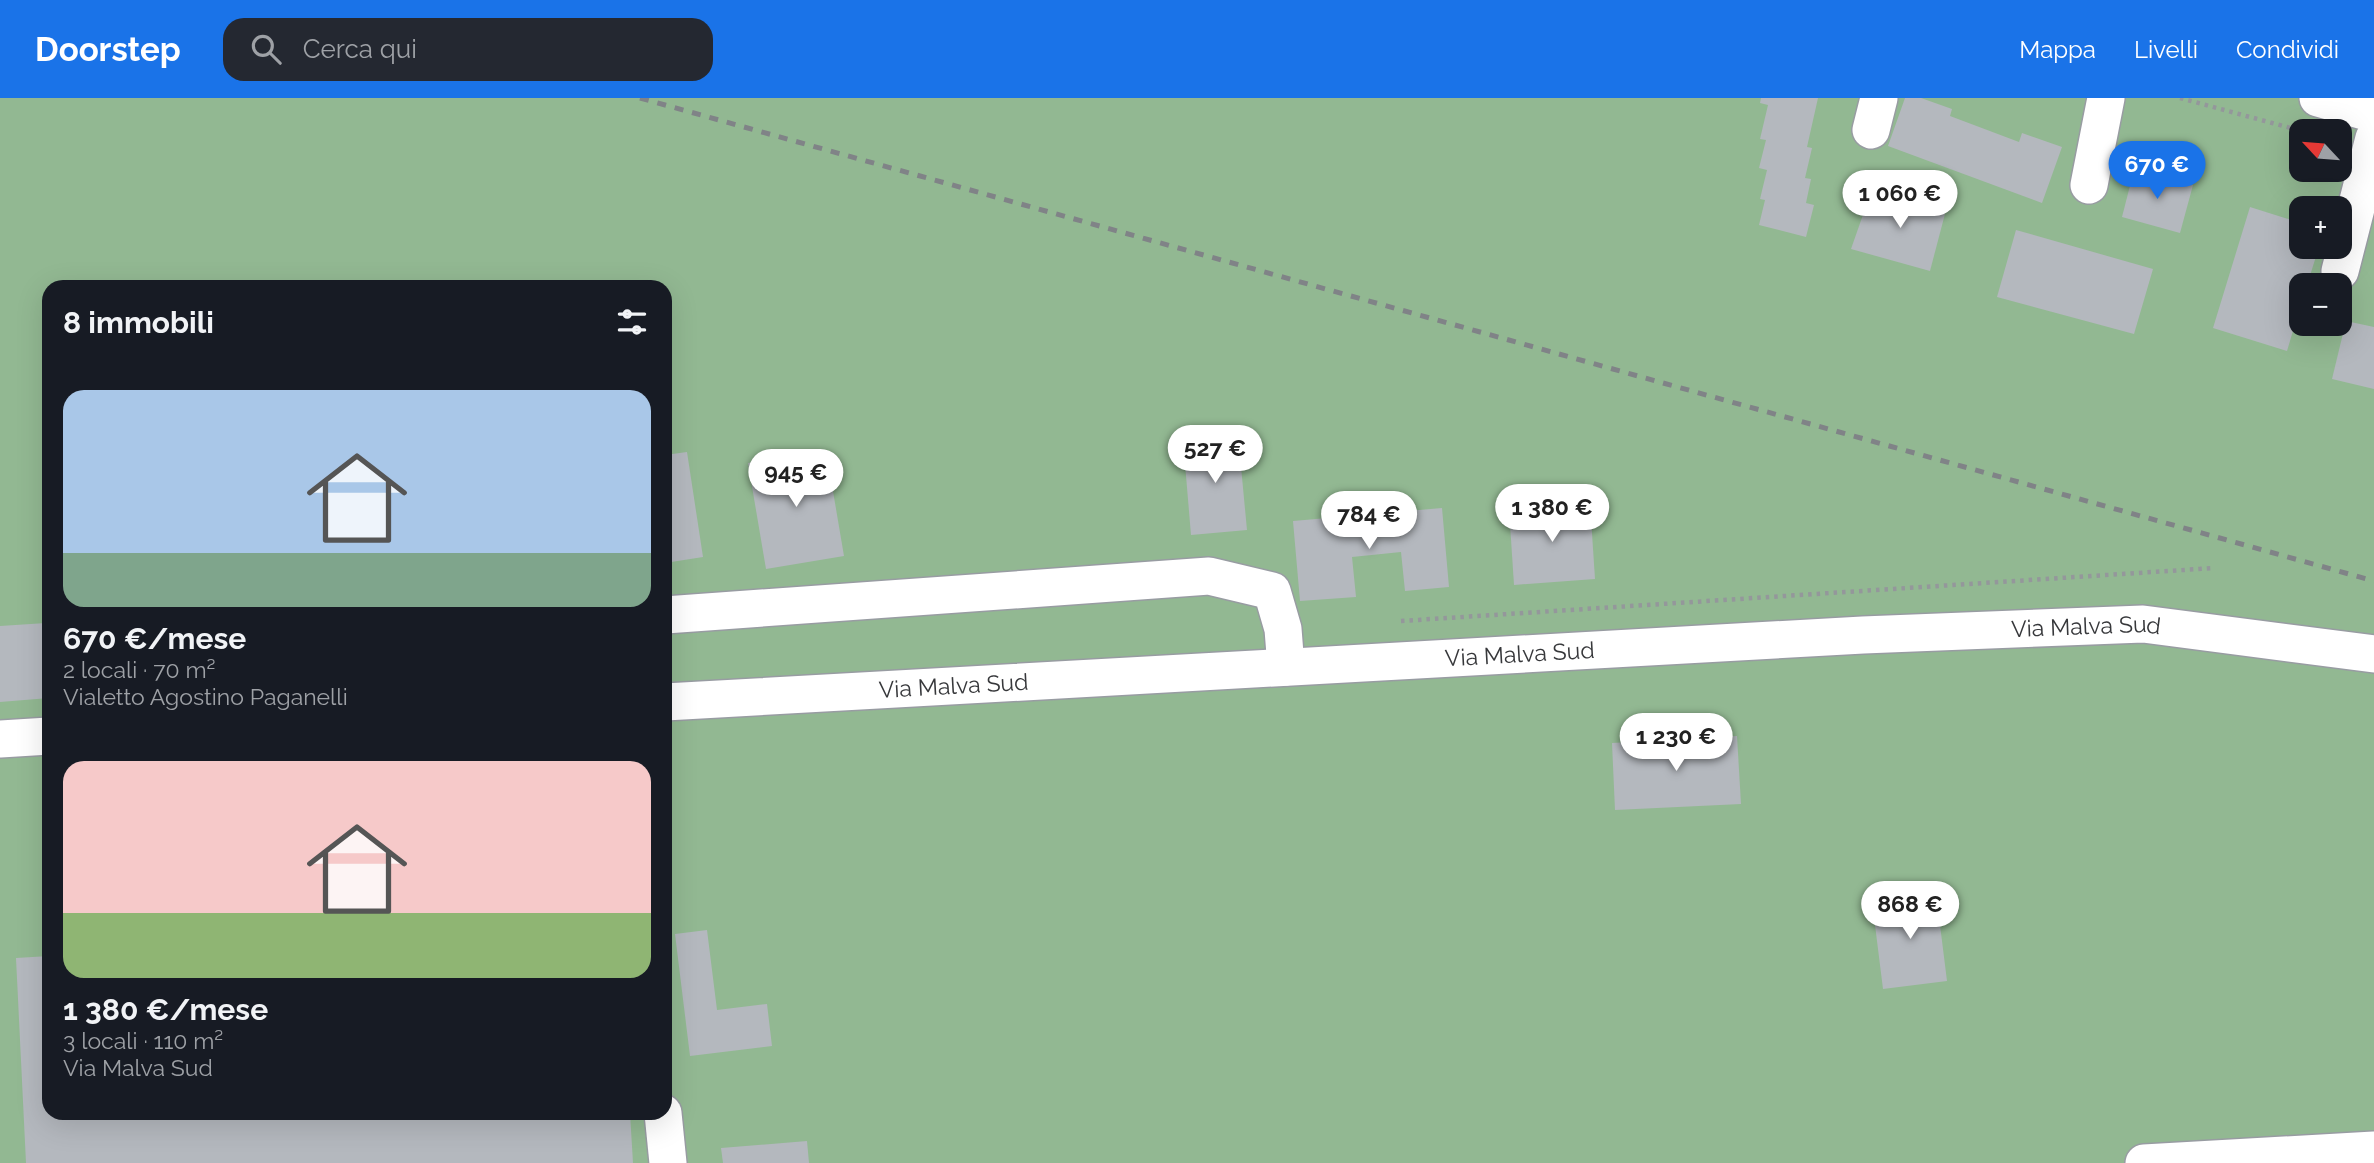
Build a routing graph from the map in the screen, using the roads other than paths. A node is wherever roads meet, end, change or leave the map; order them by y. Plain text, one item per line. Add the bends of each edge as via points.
1 (2106, 98) edge
2 (2318, 98) edge
3 (2374, 114) edge
4 (2374, 138) edge
5 (2089, 185) dead end
6 (2340, 271) dead end
7 (672, 614) edge
8 (2374, 654) edge
9 (1286, 667) junction
10 (672, 702) edge
11 (42, 736) edge
12 (0, 738) edge
13 (664, 1120) edge
14 (2374, 1150) edge
15 (668, 1163) edge
16 (2144, 1163) edge

1 - 5 street
2 - 3 street
4 - 6 street
7 - 9 street via 1209,576 1272,591 1283,629
8 - 9 street, Via Malva Sud via 2143,624
9 - 10 street, Via Malva Sud
11 - 12 street
13 - 15 street
14 - 16 street

